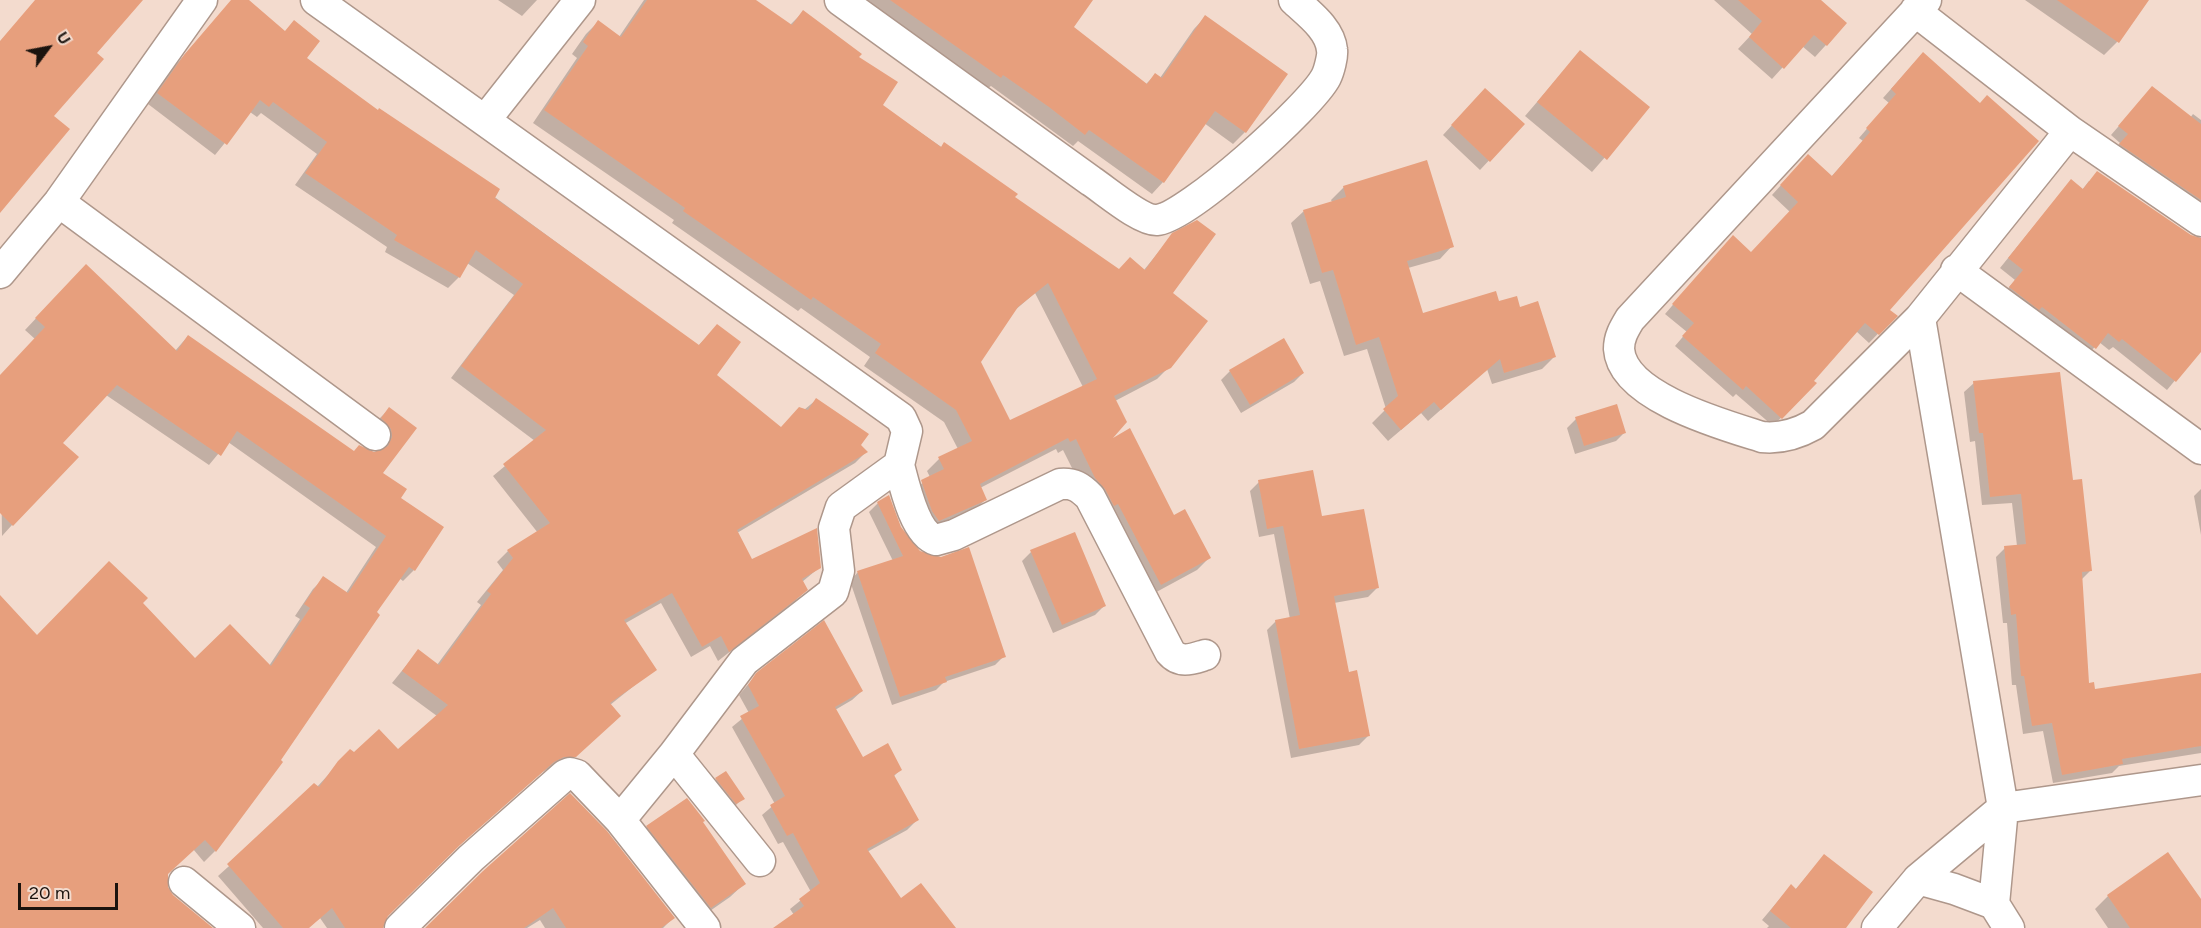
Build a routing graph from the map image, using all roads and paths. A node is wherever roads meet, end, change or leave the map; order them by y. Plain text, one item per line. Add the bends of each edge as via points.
1 (202, 0) edge
2 (316, 0) edge
3 (580, 0) edge
4 (840, 0) edge
5 (1294, 0) edge
6 (1921, 5) edge
7 (486, 119) junction
8 (2070, 131) junction
9 (59, 202) junction
10 (2201, 221) edge
11 (1956, 270) junction
12 (0, 273) edge
13 (1920, 318) junction
14 (375, 435) dead end
15 (2201, 448) edge
16 (899, 465) junction
17 (1205, 655) dead end
18 (674, 754) junction
19 (2201, 780) edge
20 (2003, 808) junction
21 (620, 819) junction
22 (760, 861) dead end
23 (1918, 879) junction
24 (184, 882) dead end
25 (2001, 916) edge
26 (240, 928) edge
27 (400, 928) edge
28 (705, 928) edge
29 (1877, 928) edge

1 - 9 street
2 - 7 street
3 - 7 street
4 - 5 street via 1091,181 1155,220 1166,219 1257,153 1327,76 1332,51 1326,31
6 - 8 street
6 - 13 street via 1630,319 1621,335 1619,350 1634,379 1685,412 1774,439 1814,425
7 - 16 street via 901,418 907,431
8 - 10 street
8 - 11 street
9 - 12 street
9 - 14 street
11 - 13 street
11 - 15 street
13 - 20 street
16 - 17 street via 909,501 925,534 936,540 1060,484 1080,487 1090,497 1170,652 1179,659
16 - 18 street via 841,507 837,514 834,528 838,571 832,592 744,661
18 - 21 street
18 - 22 street
19 - 20 street
20 - 23 street
20 - 25 street
21 - 27 street via 576,775 564,775
21 - 28 street
23 - 25 street
23 - 29 street
24 - 26 street

